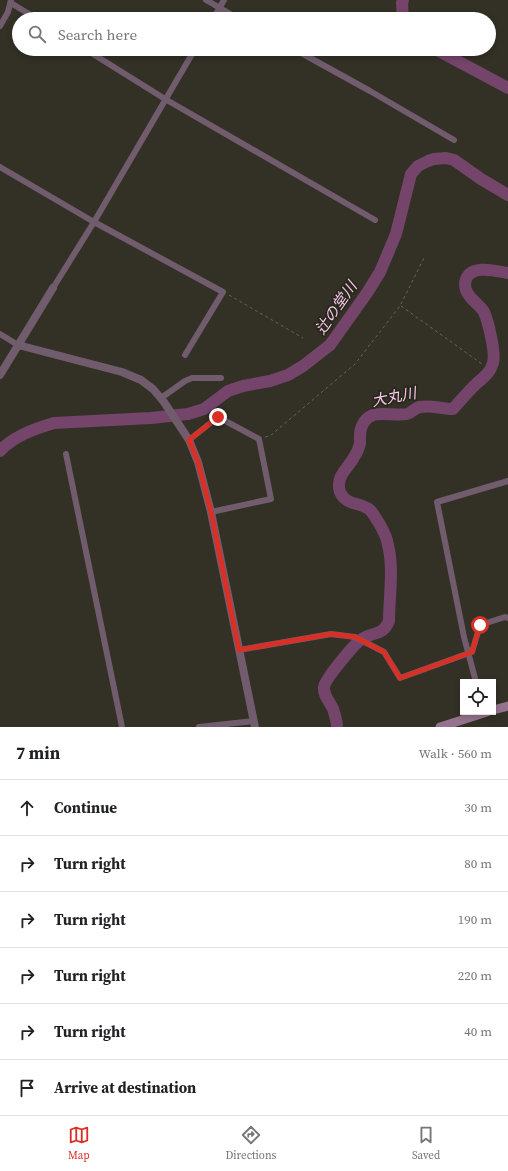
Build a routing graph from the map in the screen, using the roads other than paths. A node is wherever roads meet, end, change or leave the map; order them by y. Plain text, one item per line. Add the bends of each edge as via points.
1 (206, 0) edge
2 (224, 0) edge
3 (11, 1) edge
4 (219, 8) junction
5 (27, 12) edge
6 (217, 12) edge
7 (226, 12) edge
8 (0, 26) edge
9 (96, 56) edge
10 (191, 56) edge
11 (307, 56) edge
12 (165, 99) junction
13 (454, 140) dead end
14 (0, 167) edge
15 (375, 220) dead end
16 (94, 222) junction
17 (53, 288) joint
18 (0, 334) edge
19 (18, 345) junction
20 (185, 355) dead end
21 (0, 375) edge
22 (222, 378) dead end
23 (162, 400) junction
24 (187, 438) junction
25 (66, 454) dead end
26 (508, 481) edge
27 (211, 512) junction
28 (508, 618) edge
29 (239, 650) junction
30 (468, 654) junction
31 (475, 679) edge
32 (508, 706) edge
33 (496, 710) edge
34 (478, 715) edge
35 (254, 724) edge
36 (122, 727) edge
37 (199, 727) edge
38 (440, 727) edge

1 - 4 street
2 - 4 street
3 - 5 street
3 - 8 street
4 - 6 street
4 - 7 street
9 - 12 street
10 - 12 street
11 - 13 street
12 - 15 street
12 - 16 street
14 - 16 street
16 - 17 street
16 - 20 street via 223,292
17 - 19 street
18 - 19 street
19 - 21 street
19 - 23 street via 122,372 141,380
22 - 23 street via 192,378
23 - 24 street
24 - 27 street via 198,462
24 - 27 street via 218,417 259,439 271,499
25 - 36 street
26 - 30 street via 437,502
27 - 29 street
28 - 30 street via 480,625 472,652
29 - 30 street via 331,634 355,637 384,652 400,678
29 - 35 street
30 - 31 street
32 - 33 main road
34 - 38 main road
35 - 37 street

